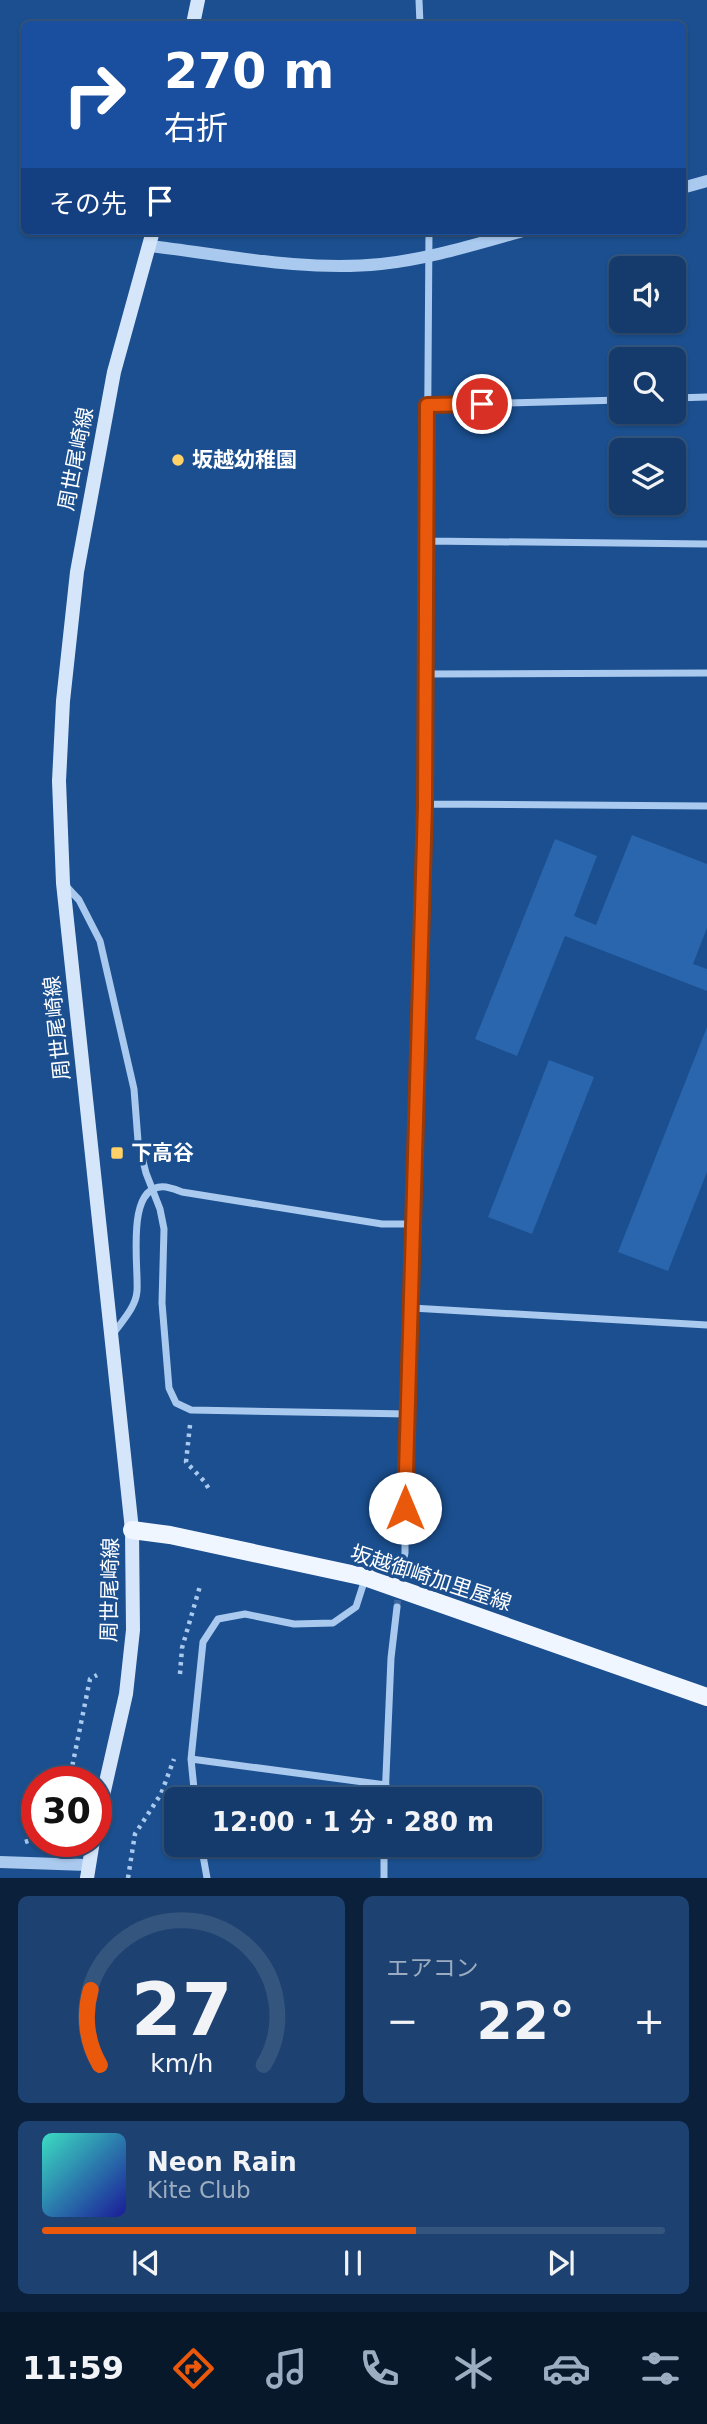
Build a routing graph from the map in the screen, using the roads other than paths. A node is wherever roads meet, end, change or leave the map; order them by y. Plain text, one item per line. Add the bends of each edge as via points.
1 (198, 0) edge
2 (419, 0) edge
3 (194, 21) edge
4 (420, 21) edge
5 (707, 181) edge
6 (686, 187) edge
7 (429, 235) edge
8 (508, 235) edge
9 (152, 238) edge
10 (430, 256) junction
11 (707, 397) edge
12 (686, 398) edge
13 (609, 400) edge
14 (427, 405) junction
15 (427, 541) junction
16 (707, 544) edge
17 (707, 673) edge
18 (427, 674) junction
19 (425, 804) junction
20 (707, 806) edge
21 (63, 883) junction
22 (152, 1190) junction
23 (412, 1224) junction
24 (412, 1308) junction
25 (707, 1325) edge
26 (111, 1337) junction
27 (408, 1414) junction
28 (132, 1530) junction
29 (402, 1567) tunnel mouth
30 (365, 1577) junction
31 (397, 1607) tunnel mouth
32 (707, 1697) edge
33 (191, 1759) junction
34 (109, 1766) edge
35 (386, 1785) joint
36 (194, 1787) edge
37 (203, 1857) edge
38 (384, 1857) edge
39 (0, 1862) edge
40 (87, 1872) edge
41 (207, 1878) edge
42 (384, 1878) edge

1 - 3 main road
2 - 4 street
5 - 6 street
7 - 10 street
8 - 10 street
9 - 10 street via 321,264 378,265
9 - 21 main road, 周世尾崎線 via 114,372 76,572 59,781
10 - 14 street
11 - 12 street
13 - 14 street
14 - 15 street
15 - 16 street
15 - 18 street
17 - 18 street
18 - 19 street
19 - 20 street
19 - 23 street
21 - 22 street via 79,901 100,941 134,1089 138,1141
21 - 26 main road, 周世尾崎線
22 - 23 street via 164,1186 382,1224
22 - 26 street via 140,1204 135,1247 137,1293 130,1312
22 - 27 street via 164,1229 162,1303 169,1388 176,1404 191,1410
23 - 24 street
24 - 25 street
24 - 27 street
26 - 28 main road, 周世尾崎線
27 - 29 street
28 - 30 main road, 坂越御崎加里屋線
28 - 34 main road, 周世尾崎線 via 133,1630
30 - 32 main road, 坂越御崎加里屋線
30 - 33 street via 356,1607 333,1623 294,1624 245,1614 218,1619 203,1642
31 - 35 street
33 - 35 street
33 - 36 street
37 - 41 street
38 - 42 street
39 - 40 street

